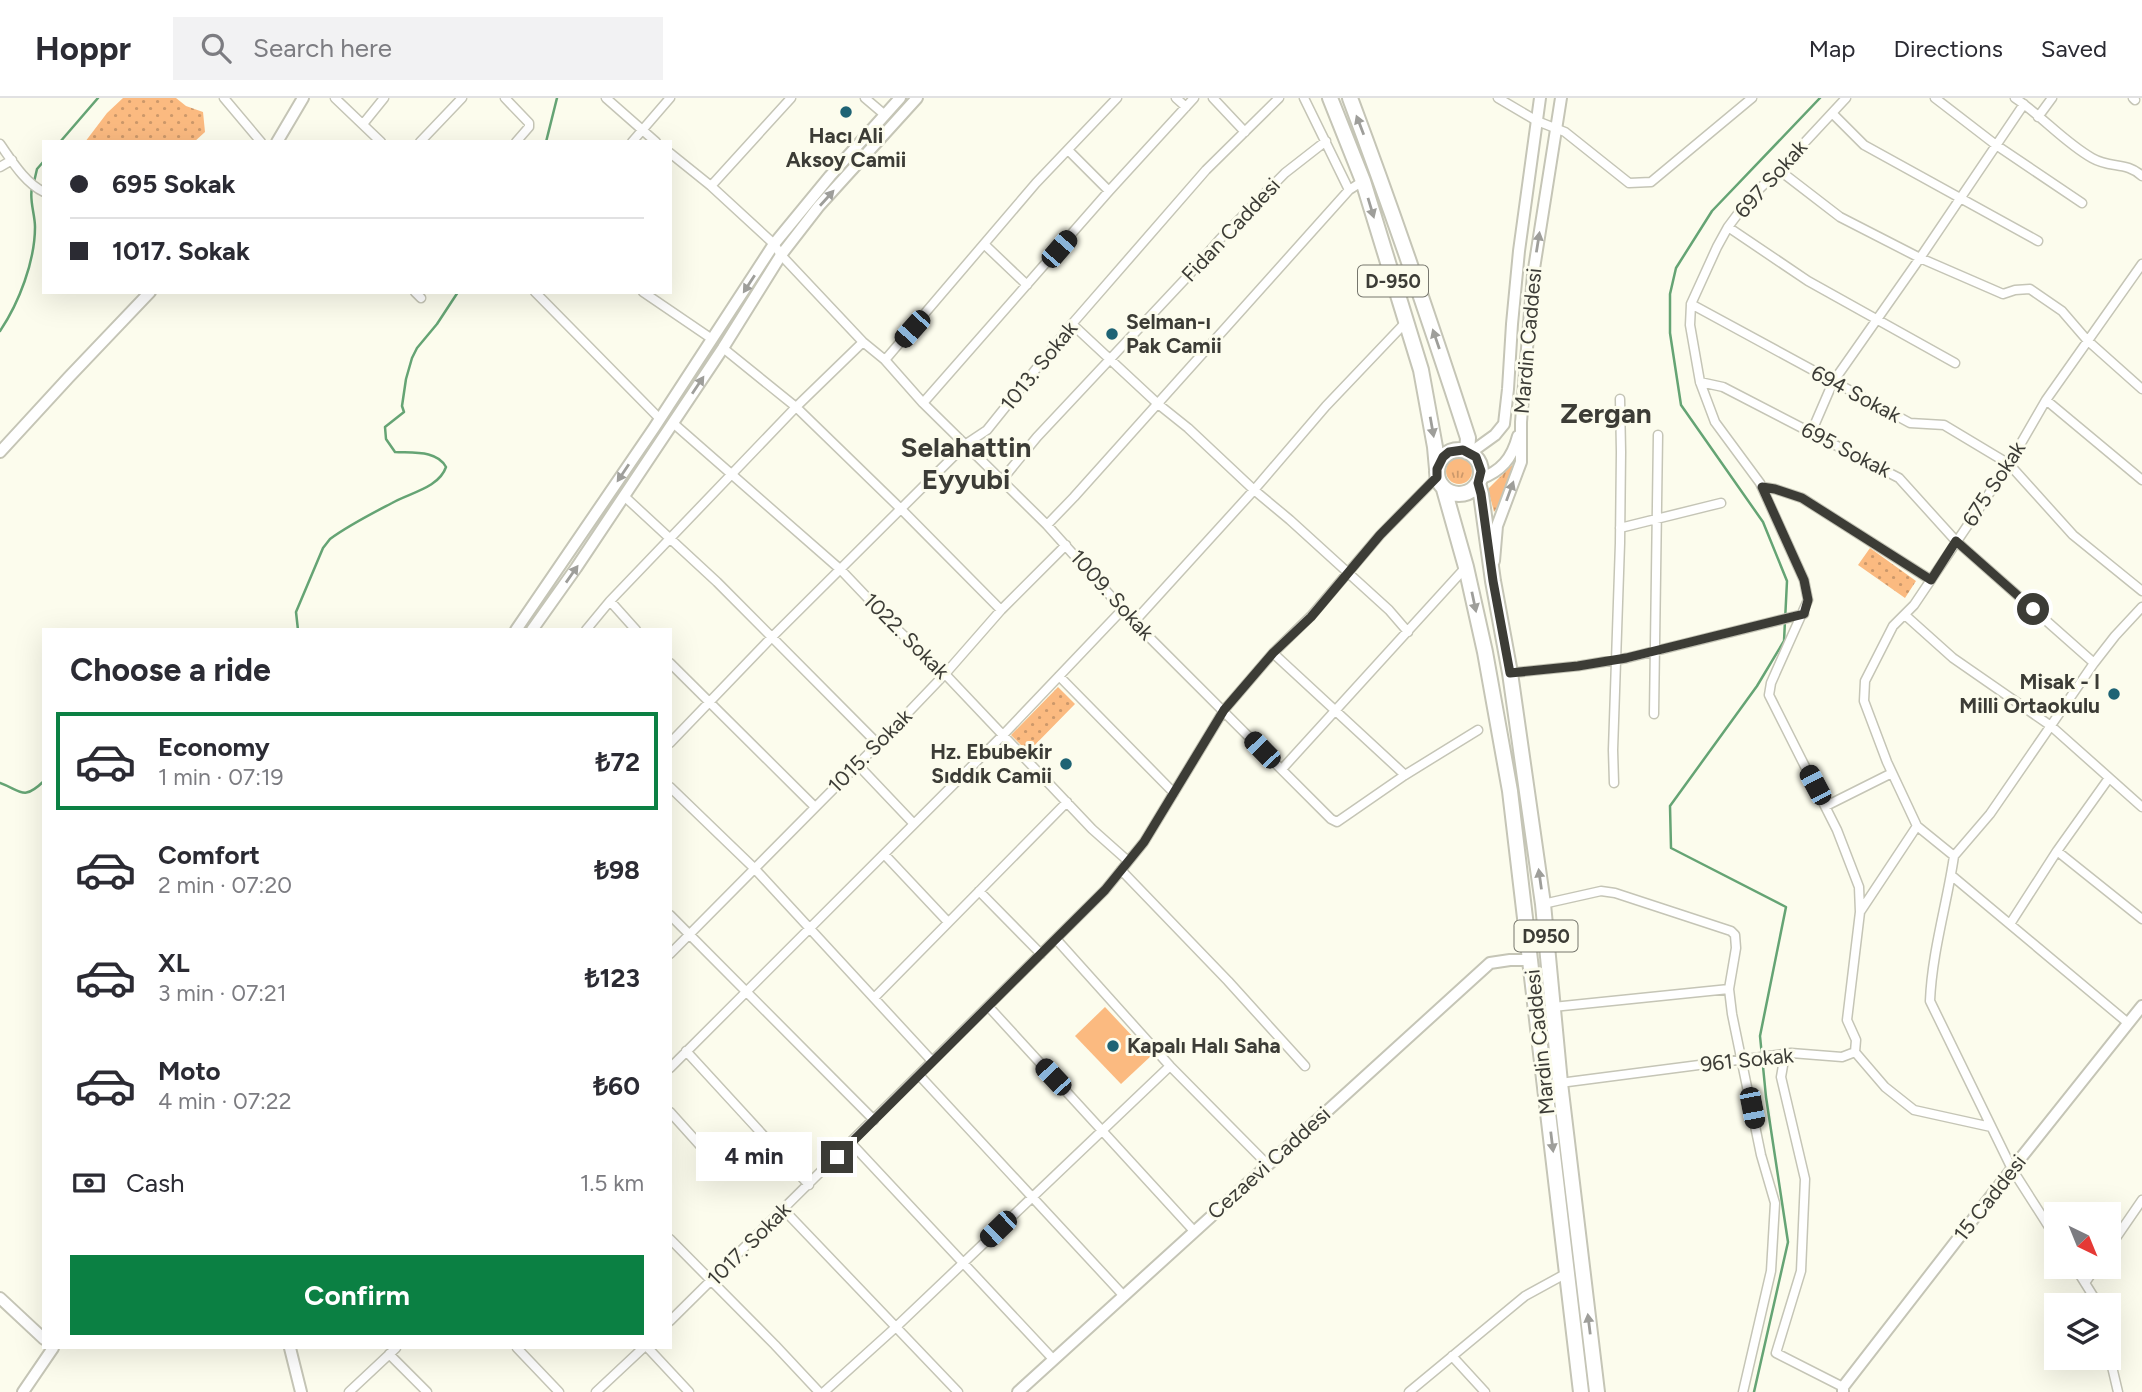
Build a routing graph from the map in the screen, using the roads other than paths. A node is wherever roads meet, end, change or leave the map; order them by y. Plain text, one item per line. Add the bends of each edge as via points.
1 (303, 98) edge
2 (335, 98) edge
3 (384, 98) edge
4 (462, 98) edge
5 (505, 98) edge
6 (606, 98) edge
7 (670, 98) edge
8 (791, 98) edge
9 (865, 98) edge
10 (900, 98) edge
11 (917, 98) edge
12 (1117, 98) edge
13 (1177, 98) edge
14 (1195, 98) edge
15 (1213, 98) edge
16 (1279, 98) edge
17 (1304, 98) edge
18 (1331, 98) edge
19 (1498, 98) edge
20 (1540, 98) edge
21 (1561, 98) edge
22 (1752, 98) edge
23 (1846, 98) edge
24 (1935, 98) edge
25 (2015, 98) edge
26 (2052, 98) edge
27 (1351, 99) edge
28 (226, 101) edge
29 (2024, 104) junction
30 (1186, 107) junction
31 (1832, 113) junction
32 (885, 115) junction
33 (2038, 117) junction
34 (1537, 121) junction
35 (363, 124) junction
36 (1556, 127) junction
37 (642, 130) junction
38 (1245, 132) junction
39 (259, 140) edge
40 (278, 140) edge
41 (379, 140) edge
42 (422, 140) edge
43 (518, 140) edge
44 (634, 140) edge
45 (654, 140) edge
46 (1326, 141) junction
47 (0, 144) edge
48 (1996, 145) junction
49 (1068, 150) junction
50 (672, 155) edge
51 (12, 160) junction
52 (0, 167) edge
53 (1779, 170) junction
54 (2142, 176) edge
55 (1363, 181) junction
56 (711, 186) junction
57 (1349, 190) junction
58 (41, 191) edge
59 (1110, 191) junction
60 (1960, 197) junction
61 (2082, 203) dead end
62 (1728, 227) junction
63 (2038, 241) dead end
64 (774, 244) junction
65 (985, 245) junction
66 (781, 255) junction
67 (1920, 258) junction
68 (2142, 264) edge
69 (2139, 276) edge
70 (1027, 285) junction
71 (148, 294) edge
72 (537, 294) edge
73 (646, 294) edge
74 (1691, 304) junction
75 (1877, 320) junction
76 (1406, 322) junction
77 (1072, 324) junction
78 (712, 339) junction
79 (2087, 340) junction
80 (863, 342) junction
81 (723, 348) junction
82 (1110, 358) junction
83 (884, 359) junction
84 (1955, 363) dead end
85 (1700, 382) junction
86 (1833, 382) junction
87 (2142, 390) edge
88 (1620, 399) dead end
89 (2046, 400) junction
90 (923, 403) junction
91 (1158, 404) junction
92 (796, 407) junction
93 (660, 419) junction
94 (1521, 422) junction
95 (673, 423) junction
96 (1811, 433) junction
97 (1658, 435) dead end
98 (966, 444) junction
99 (1469, 452) junction
100 (0, 453) edge
101 (2009, 464) junction
102 (732, 475) junction
103 (1439, 478) junction
104 (2142, 480) edge
105 (1001, 481) junction
106 (1479, 481) junction
107 (1762, 487) junction
108 (1254, 490) junction
109 (624, 496) junction
110 (1721, 503) dead end
111 (901, 509) junction
112 (1657, 520) junction
113 (1047, 524) junction
114 (1620, 528) junction
115 (670, 538) junction
116 (1956, 541) junction
117 (1066, 545) junction
118 (1466, 567) junction
119 (841, 570) junction
120 (1348, 573) junction
121 (1931, 580) junction
122 (1493, 581) junction
123 (2142, 591) edge
124 (610, 601) junction
125 (2142, 607) edge
126 (1123, 609) junction
127 (1002, 610) junction
128 (1804, 614) junction
129 (1905, 615) junction
130 (1134, 622) junction
131 (517, 628) edge
132 (533, 628) edge
133 (588, 628) edge
134 (634, 628) edge
135 (1408, 632) junction
136 (771, 638) junction
137 (1655, 651) junction
138 (1273, 653) junction
139 (1616, 659) junction
140 (2094, 663) junction
141 (672, 665) edge
142 (1510, 673) junction
143 (944, 674) junction
144 (1059, 676) junction
145 (710, 700) junction
146 (1224, 710) junction
147 (1336, 710) junction
148 (1654, 714) dead end
149 (2051, 726) junction
150 (1478, 730) dead end
151 (1003, 736) junction
152 (672, 741) edge
153 (878, 744) junction
154 (857, 764) junction
155 (1282, 769) junction
156 (1892, 773) junction
157 (1405, 775) junction
158 (2109, 778) junction
159 (1614, 783) dead end
160 (672, 789) edge
161 (1174, 793) junction
162 (1067, 802) junction
163 (814, 806) junction
164 (1826, 806) junction
165 (2142, 807) edge
166 (914, 824) junction
167 (1917, 825) junction
168 (2057, 851) junction
169 (884, 854) junction
170 (1954, 856) junction
171 (1128, 861) junction
172 (754, 868) junction
173 (1121, 870) junction
174 (1951, 875) junction
175 (979, 891) junction
176 (1543, 904) junction
177 (1860, 912) junction
178 (672, 917) edge
179 (2142, 919) edge
180 (948, 922) junction
181 (2010, 924) junction
182 (809, 928) junction
183 (690, 934) junction
184 (1056, 939) junction
185 (672, 952) edge
186 (1041, 954) junction
187 (1531, 960) junction
188 (1729, 989) junction
189 (747, 991) junction
190 (874, 998) junction
191 (988, 1006) junction
192 (2142, 1006) edge
193 (1553, 1007) junction
194 (2129, 1023) junction
195 (687, 1051) junction
196 (1855, 1052) junction
197 (1782, 1054) junction
198 (1742, 1060) junction
199 (932, 1061) junction
200 (672, 1066) edge
201 (1170, 1066) junction
202 (1305, 1066) dead end
203 (919, 1074) junction
204 (1560, 1083) junction
205 (672, 1114) edge
206 (874, 1120) junction
207 (1991, 1127) junction
208 (1102, 1130) junction
209 (851, 1143) junction
210 (706, 1152) dead end
211 (1267, 1164) junction
212 (2012, 1169) junction
213 (809, 1185) junction
214 (1032, 1196) junction
215 (2142, 1200) edge
216 (784, 1210) junction
217 (2044, 1219) edge
218 (1194, 1231) junction
219 (2121, 1231) edge
220 (672, 1241) edge
221 (963, 1262) junction
222 (1567, 1273) junction
223 (2082, 1279) edge
224 (2088, 1279) edge
225 (712, 1282) junction
226 (2085, 1283) junction
227 (2091, 1293) edge
228 (1123, 1295) junction
229 (0, 1298) edge
230 (672, 1319) edge
231 (896, 1327) junction
232 (42, 1337) edge
233 (52, 1349) edge
234 (290, 1349) edge
235 (644, 1349) edge
236 (646, 1349) edge
237 (522, 1350) edge
238 (392, 1351) edge
239 (1452, 1356) junction
240 (1053, 1359) junction
241 (2113, 1370) edge
242 (1843, 1389) edge
243 (23, 1392) edge
244 (301, 1392) edge
245 (349, 1392) edge
246 (427, 1392) edge
247 (559, 1392) edge
248 (596, 1392) edge
249 (689, 1392) edge
250 (818, 1392) edge
251 (824, 1392) edge
252 (958, 1392) edge
253 (1018, 1392) edge
254 (1409, 1392) edge
255 (1485, 1392) edge
256 (1581, 1392) edge
257 (1597, 1392) edge
258 (1743, 1392) edge
259 (2118, 1392) edge

1 - 40 street
2 - 35 street
3 - 35 street
4 - 42 street
5 - 43 street via 529,123
6 - 37 street
7 - 37 street
8 - 56 street
9 - 32 street
10 - 32 street
66 -> 11 street
12 - 49 street
13 - 30 street
14 - 30 street
15 - 38 street
16 - 38 street, 1013. Sokak
17 - 46 street
18 - 55 highway, D-950
19 - 34 street
20 - 34 street, Mardin Caddesi
21 - 36 street, Mardin Caddesi
22 - 36 street via 1651,181 1629,183
23 - 31 street, 697 Sokak
24 - 48 street
25 - 29 street
26 - 33 street
99 -> 27 highway, D-950 via 1441,355
28 - 39 street
29 - 33 street
29 - 48 street
30 - 59 street
31 - 53 street, 697 Sokak
31 - 60 street via 1864,145
32 - 64 street
33 - 54 street via 2093,159 2132,167
34 - 36 street
34 - 99 street, Mardin Caddesi via 1518,263 1504,424
35 - 41 street
94 -> 36 street, Mardin Caddesi via 1533,275
37 - 44 street
37 - 45 street
38 - 77 street, 1013. Sokak via 1206,170
46 - 57 street
46 - 82 street, Fidan Caddesi via 1275,183
47 - 51 street
48 - 60 street
48 - 61 street
49 - 59 street
49 - 65 street
50 - 56 street, 1009. Sokak
51 - 52 street
51 - 58 street
53 - 62 street, 697 Sokak
53 - 67 street via 1840,217
55 - 57 street
55 -> 76 highway, D-950
56 - 64 street, 1009. Sokak
57 - 91 street
59 - 70 street
60 - 63 street
60 - 67 street
62 - 74 street, 697 Sokak
62 - 75 street
64 - 66 street, 1009. Sokak
64 -> 78 street
65 - 70 street
65 - 83 street
66 - 80 street, 1009. Sokak
66 - 81 street
67 - 75 street
67 - 79 street via 2003,294 2030,289 2062,311
68 - 69 street, 675 Sokak
69 - 79 street, 675 Sokak
70 - 90 street
71 - 100 street
72 - 93 street
73 - 78 street
74 - 85 street, 697 Sokak
74 - 86 street, 694 Sokak
75 - 84 street
75 - 86 street
76 -> 103 highway, D-950 via 1421,370
76 - 108 street
77 - 82 street
77 - 98 street, 1013. Sokak via 987,430
78 - 93 street
79 - 87 street
79 - 89 street, 675 Sokak
80 - 83 street, 1009. Sokak
80 - 92 street
81 - 92 street
95 -> 81 street
82 - 91 street
82 - 105 street, Fidan Caddesi
83 - 90 street, 1009. Sokak
85 - 96 street, 695 Sokak via 1723,387
85 - 107 street, 697 Sokak via 1715,422
86 - 96 street
86 - 101 street, 694 Sokak via 1910,423 1944,425
88 - 114 street
89 - 101 street, 675 Sokak
89 - 104 street
90 - 98 street, 1009. Sokak
91 - 108 street
91 - 113 street
92 - 102 street
92 - 111 street
93 -> 131 street
94 - 106 street via 1508,459
122 -> 94 street, Mardin Caddesi via 1497,526 1521,463
95 - 102 street, 1022. Sokak
95 - 109 street
96 - 116 street, 695 Sokak via 1899,478
97 - 112 street
98 - 105 street, 1009. Sokak
98 - 111 street, 1013. Sokak
99 - 103 highway, Mardin Caddesi via 1456,450 1443,457
99 - 106 highway, Mardin Caddesi via 1480,464
101 - 116 street, 675 Sokak
101 - 123 street, 694 Sokak via 2073,535
102 - 115 street
102 - 119 street, 1022. Sokak
103 - 106 highway via 1457,494 1471,490
103 - 118 highway, Mardin Caddesi / D950
103 - 120 street, 1017. Sokak
105 - 113 street, 1009. Sokak
106 - 122 highway, Mardin Caddesi / D950
107 - 121 street via 1802,498
107 - 128 street, 697 Sokak via 1804,580 1808,600
108 - 120 street
108 - 130 street
109 - 115 street
132 -> 109 street
110 - 112 street
111 - 119 street, 1013. Sokak
111 - 127 street
112 - 114 street
112 - 137 street
113 - 117 street, 1009. Sokak
114 - 139 street
115 - 124 street
115 - 136 street
116 - 121 street, 675 Sokak
116 - 140 street, 695 Sokak
117 - 126 street, 1009. Sokak
117 - 127 street, 1015. Sokak
118 - 135 street
118 -> 187 highway, Mardin Caddesi / D950 via 1510,791
119 - 136 street, 1013. Sokak
119 - 143 street, 1022. Sokak
120 - 135 street
120 - 138 street, 1017. Sokak
121 - 129 street, 675 Sokak
122 - 142 highway, Mardin Caddesi / D950
124 - 133 street
124 - 134 street
125 - 140 street
126 - 130 street, 1009. Sokak
126 - 144 street
127 - 143 street, 1015. Sokak
128 - 137 street
128 - 164 street via 1769,695
129 - 149 street via 1953,658
129 - 156 street, 675 Sokak via 1894,626 1865,681 1864,701
130 - 146 street, 1009. Sokak
135 - 147 street
136 - 145 street, 1013. Sokak
136 - 153 street
137 - 139 street
137 - 148 street
138 - 146 street, 1017. Sokak
138 - 147 street
139 - 142 street
139 - 159 street
140 - 149 street
141 - 145 street
176 -> 142 highway, Mardin Caddesi / D950
143 - 151 street, 1022. Sokak
143 - 153 street, 1015. Sokak
144 - 151 street
144 - 161 street
145 - 152 street, 1013. Sokak
145 - 163 street
146 - 155 street, 1009. Sokak
146 - 161 street, 1017. Sokak
147 - 155 street
147 - 157 street
149 - 158 street
149 - 170 street via 1990,814
150 - 157 street, 1009. Sokak
151 - 162 street, 1022. Sokak
151 - 166 street
153 - 154 street, 1015. Sokak
154 - 163 street, 1015. Sokak
154 - 166 street
155 - 157 street, 1009. Sokak via 1337,822
156 - 164 street
156 - 167 street, 675 Sokak
158 - 165 street
158 - 168 street
160 - 172 street
161 - 171 street, 1017. Sokak
162 - 171 street, 1022. Sokak
162 - 175 street
163 - 172 street, 1015. Sokak
164 - 177 street via 1859,887
166 - 169 street
167 - 170 street
167 - 177 street
168 - 179 street
168 - 181 street
169 - 180 street
169 - 182 street
170 - 174 street
171 - 173 street, 1017. Sokak
172 - 182 street
172 - 183 street, 1015. Sokak
173 - 184 street, 1017. Sokak
173 - 202 street
174 - 181 street
174 - 207 street via 1931,972 1930,1001
175 - 180 street
175 - 186 street
176 - 188 street via 1601,891 1615,893 1731,931 1736,947
176 - 193 highway, Mardin Caddesi / D950
177 - 196 street via 1847,1020 1856,1040
178 - 183 street
180 - 190 street
181 - 194 street
182 - 189 street
182 - 190 street
183 - 185 street, 1015. Sokak
183 - 189 street
184 - 186 street, 1017. Sokak
184 - 201 street
186 - 191 street, 1017. Sokak
187 - 211 street, Cezaevi Caddesi via 1490,963
187 -> 222 highway, Mardin Caddesi / D950
188 - 193 street
188 - 198 street
189 - 195 street
189 - 206 street
190 - 199 street
191 - 199 street, 1017. Sokak
191 - 208 street
192 - 194 street, 15 Caddesi
193 - 204 highway, Mardin Caddesi / D950
194 - 212 street, 15 Caddesi
195 - 200 street
195 - 213 street
196 - 197 street, 961 Sokak via 1842,1057
196 - 207 street via 1885,1087 1914,1110
197 - 198 street, 961 Sokak
197 - 242 street via 1781,1077 1805,1179 1801,1271 1776,1353
198 - 204 street, 961 Sokak
198 - 258 street via 1774,1203 1771,1271
199 - 203 street, 1017. Sokak
201 - 208 street
201 - 211 street
203 - 206 street, 1017. Sokak
203 - 214 street
257 -> 204 highway, Mardin Caddesi / D950
205 - 210 street
206 - 209 street, 1017. Sokak
207 - 212 street
208 - 214 street
208 - 218 street
209 - 213 street, 1017. Sokak
209 - 221 street
211 - 218 street, Cezaevi Caddesi
212 - 217 street
212 - 242 street, 15 Caddesi
213 - 216 street, 1017. Sokak
214 - 221 street
214 - 228 street
215 - 219 street
216 - 225 street, 1017. Sokak
216 - 231 street
218 - 228 street, Cezaevi Caddesi
220 - 225 street
221 - 231 street
221 - 240 street
222 - 239 street via 1525,1296
222 - 256 highway, Mardin Caddesi / D950
223 - 226 street
224 - 226 street
225 - 230 street, 1017. Sokak
225 - 250 street
226 - 227 street
228 - 240 street, Cezaevi Caddesi
229 - 232 street
231 - 251 street
231 - 252 street
233 - 243 street
234 - 244 street
235 - 248 street
236 - 249 street
237 - 247 street
238 - 245 street
238 - 246 street
239 - 254 street
239 - 255 street
240 - 253 street, Cezaevi Caddesi
241 - 259 street

